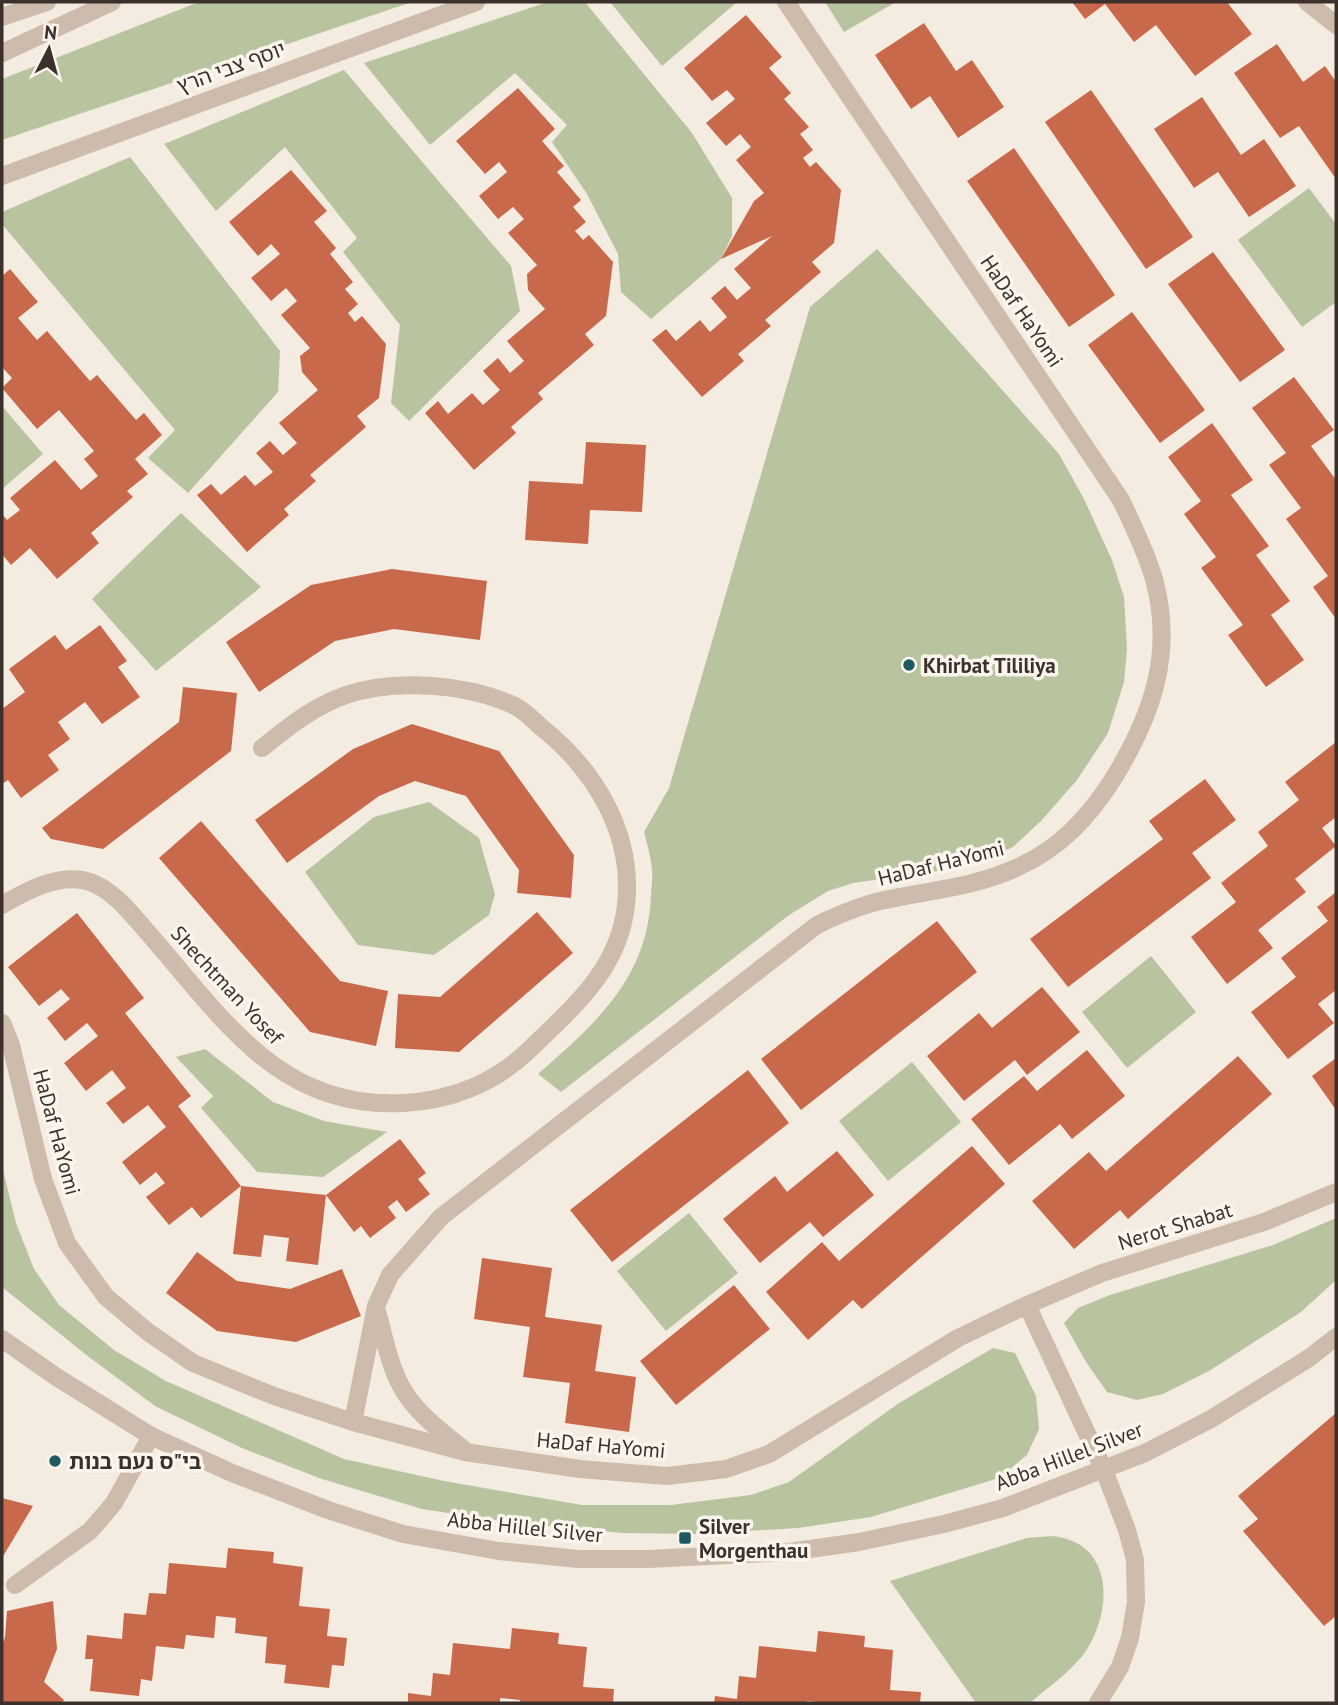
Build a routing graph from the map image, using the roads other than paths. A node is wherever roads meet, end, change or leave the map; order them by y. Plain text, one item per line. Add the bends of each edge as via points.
1 (47, 2) edge
2 (112, 2) edge
3 (476, 2) edge
4 (786, 2) edge
5 (1307, 2) edge
6 (2, 17) edge
7 (1336, 24) edge
8 (2, 53) edge
9 (2, 176) edge
10 (262, 748) dead end
11 (2, 905) edge
12 (2, 1023) edge
13 (1336, 1192) edge
14 (1027, 1305) junction
15 (376, 1307) junction
16 (1336, 1336) edge
17 (2, 1339) edge
18 (353, 1422) junction
19 (151, 1436) junction
20 (465, 1452) junction
21 (1104, 1469) junction
22 (15, 1585) dead end
23 (1098, 1703) edge

1 - 6 street
2 - 8 street
3 - 9 street, יוסף צבי הרץ
4 - 15 street, HaDaf HaYomi via 1121,500 1142,544 1160,613 1155,691 1131,749 1088,816 1067,837 1014,870 871,904 817,925 441,1217 390,1275
5 - 7 street
10 - 11 street, Shechtman Yosef via 315,708 347,694 382,687 437,686 481,692 518,708 565,746 597,786 620,836 629,881 624,924 612,957 587,993 523,1056 486,1081 421,1102 380,1104 337,1098 296,1082 260,1057 116,897 89,882 45,884
12 - 18 street, HaDaf HaYomi via 43,1179 67,1243 106,1297 193,1363
13 - 14 street, Nerot Shabat via 1264,1222 1102,1273
14 - 20 street, HaDaf HaYomi via 958,1338 769,1454 726,1469 656,1475
14 - 21 street
15 - 18 street, HaDaf HaYomi
15 - 20 street via 402,1389 425,1417
16 - 21 street, Abba Hillel Silver via 1211,1419
17 - 19 street, Abba Hillel Silver
18 - 20 street, HaDaf HaYomi
19 - 21 street, Abba Hillel Silver via 328,1510 403,1534 579,1559 789,1552 859,1542 1003,1508
19 - 22 street via 114,1503 90,1531
21 - 23 street via 1135,1560 1136,1602 1120,1667

